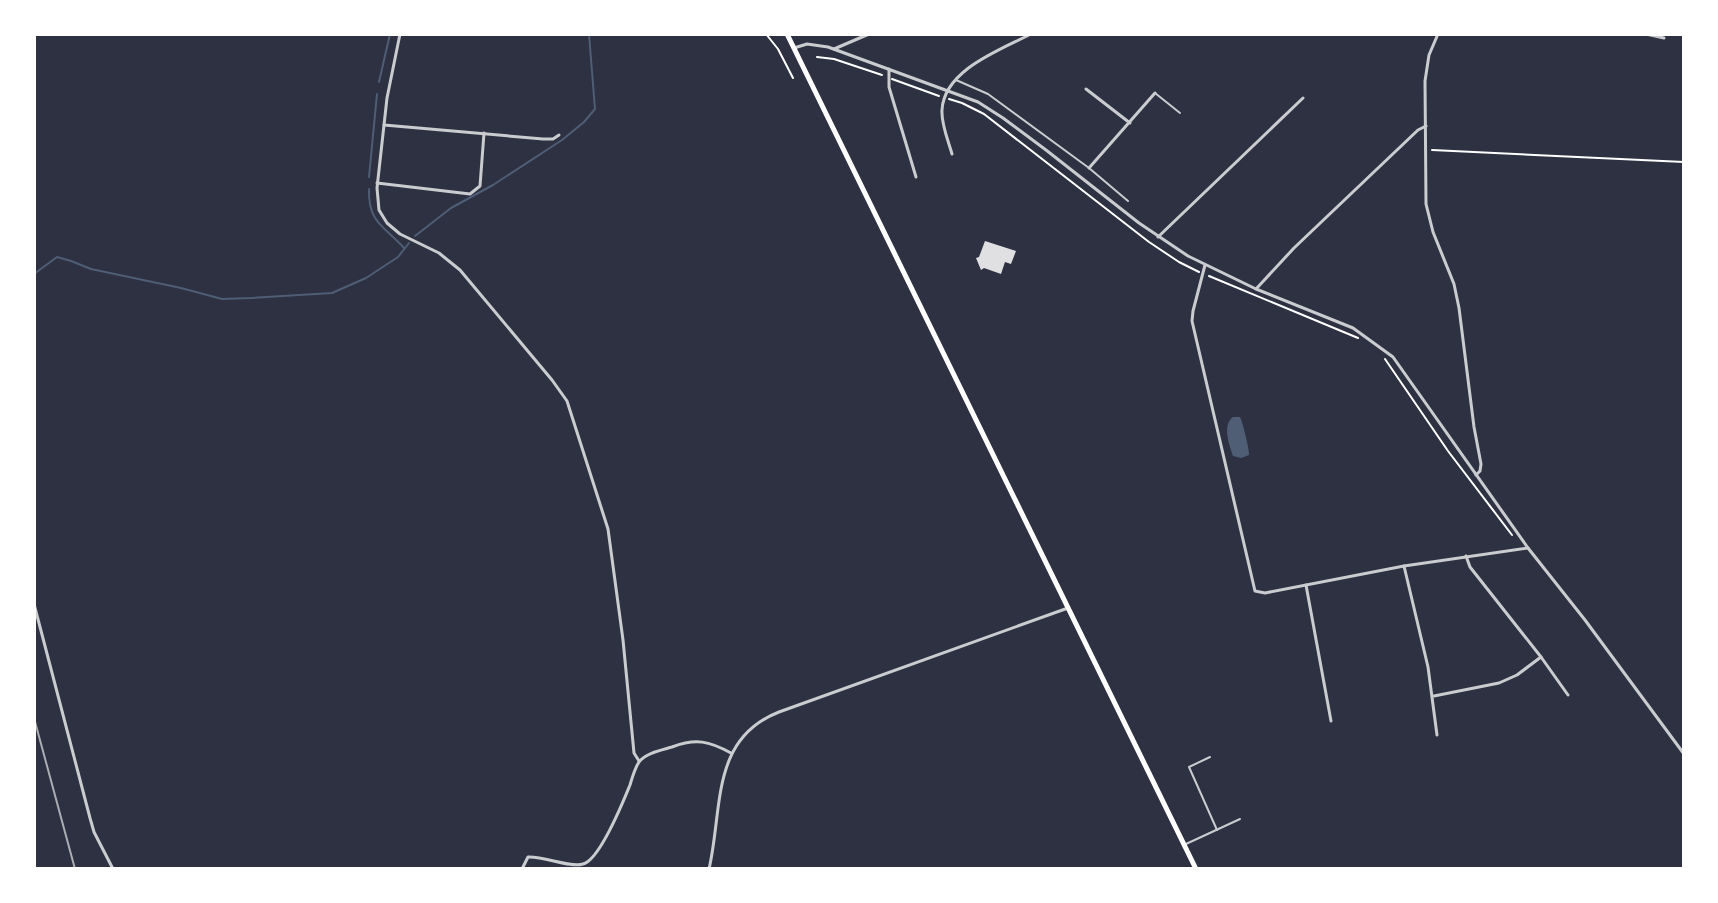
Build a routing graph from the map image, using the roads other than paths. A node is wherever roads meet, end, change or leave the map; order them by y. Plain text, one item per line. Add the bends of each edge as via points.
1 (400, 34) edge
2 (787, 34) edge
3 (869, 34) edge
4 (1031, 34) edge
5 (1438, 34) edge
6 (1646, 34) edge
7 (1664, 38) dead end
8 (794, 48) junction
9 (834, 49) junction
10 (889, 69) junction
11 (954, 79) junction
12 (1086, 89) dead end
13 (947, 90) junction
14 (1155, 93) joint
15 (1303, 98) dead end
16 (1180, 113) dead end
17 (1130, 123) junction
18 (384, 125) junction
19 (1426, 126) junction
20 (484, 133) junction
21 (559, 135) dead end
22 (952, 154) dead end
23 (1089, 168) junction
24 (916, 177) dead end
25 (377, 183) junction
26 (1128, 201) dead end
27 (1158, 237) junction
28 (1205, 265) junction
29 (1256, 289) junction
30 (1475, 475) junction
31 (1528, 548) junction
32 (1466, 556) junction
33 (1404, 566) junction
34 (1306, 585) junction
35 (34, 604) edge
36 (1068, 608) junction
37 (1541, 657) junction
38 (1568, 695) dead end
39 (1433, 697) junction
40 (1331, 721) dead end
41 (1437, 735) dead end
42 (731, 753) junction
43 (1684, 754) edge
44 (1210, 757) dead end
45 (639, 761) junction
46 (1240, 819) dead end
47 (1217, 830) junction
48 (1184, 845) junction
49 (113, 869) edge
50 (522, 869) edge
51 (709, 869) edge
52 (1196, 869) edge

1 - 18 street
2 - 8 main road
3 - 9 street
4 - 11 street
5 - 19 street via 1427,64
6 - 7 street
8 - 9 street via 813,44
8 - 36 main road
9 - 10 street
10 - 13 street
10 - 24 street via 889,87
11 - 13 street
11 - 23 lane via 988,94
12 - 17 street
13 - 22 street via 941,113
13 - 27 street via 1003,118
14 - 16 lane
14 - 17 street
15 - 27 street
17 - 23 street
18 - 20 street
18 - 25 street
19 - 29 street
19 - 30 street via 1428,215 1459,308 1481,464
20 - 21 street via 543,139
20 - 25 street via 480,186 470,194
23 - 26 lane
25 - 45 street via 379,210 387,223 460,270 567,401 608,529
27 - 28 street
28 - 29 street
28 - 34 street via 1192,321 1253,587 1265,593
29 - 30 street via 1353,328 1393,357
30 - 31 street
31 - 32 street
31 - 43 street
32 - 33 street
32 - 37 street
33 - 34 street
33 - 39 street
34 - 40 street
35 - 49 street via 94,832
36 - 42 street via 774,714 742,736
36 - 48 main road
37 - 38 street
37 - 39 street via 1499,683
39 - 41 street
42 - 45 street via 693,742
42 - 51 street
44 - 47 lane via 1189,767
45 - 50 street via 619,812 590,860 575,864 528,857
46 - 47 lane
47 - 48 lane
48 - 52 main road

